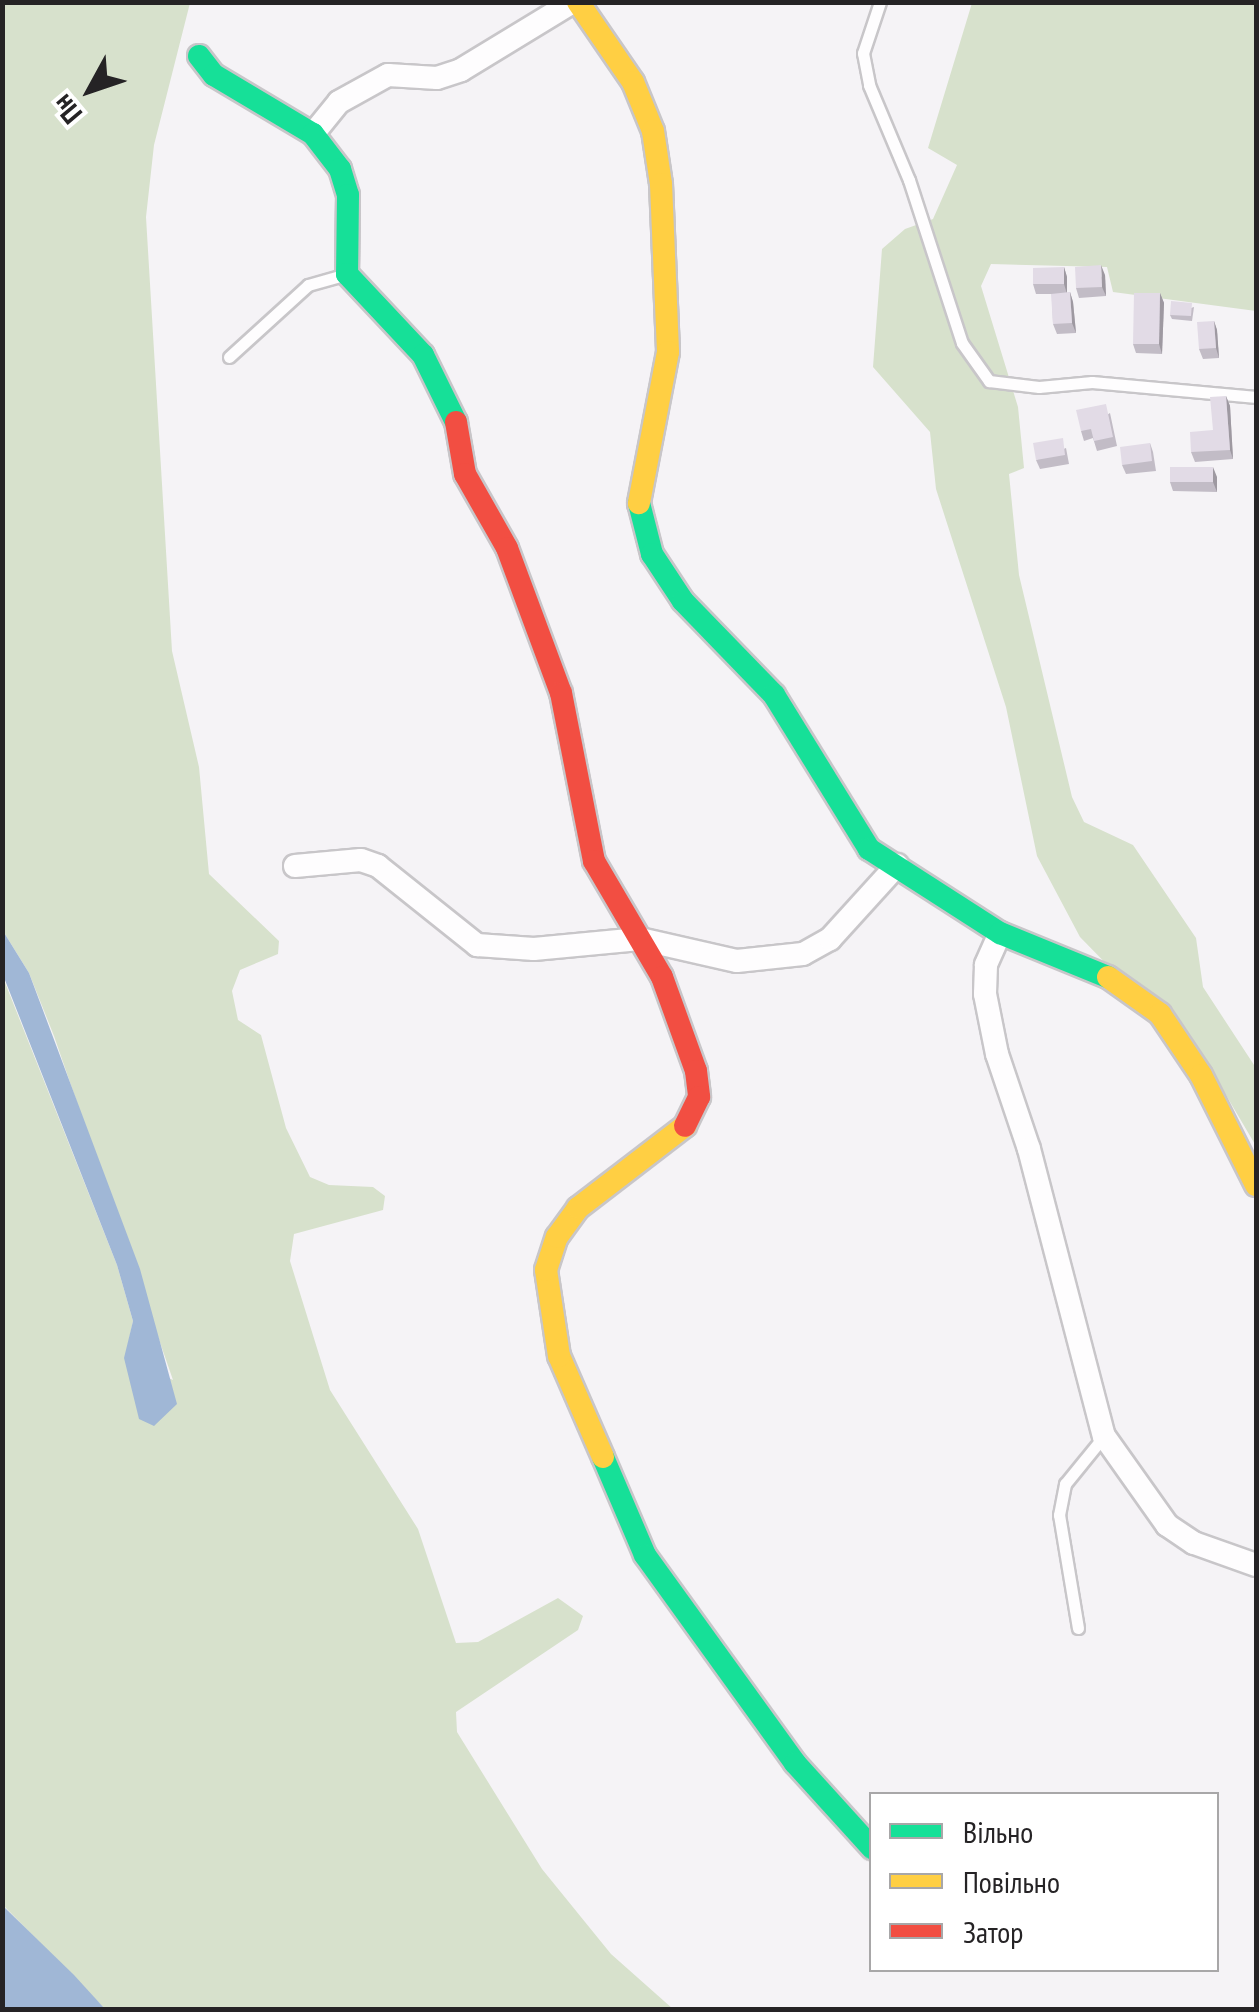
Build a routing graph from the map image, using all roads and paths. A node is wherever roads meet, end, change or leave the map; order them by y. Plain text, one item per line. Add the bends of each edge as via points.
1 (576, 2) edge
2 (880, 2) edge
3 (199, 56) dead end
4 (313, 134) junction
5 (346, 274) junction
6 (229, 357) dead end
7 (1256, 397) edge
8 (897, 865) junction
9 (295, 866) dead end
10 (1000, 932) junction
11 (640, 939) junction
12 (1256, 1185) edge
13 (1104, 1436) junction
14 (1256, 1565) edge
15 (1078, 1628) dead end
16 (869, 1845) edge

1 - 4 street via 461,70 436,78 388,75 339,102
1 - 8 street via 633,82 653,130 661,184 668,352 640,486 640,518 652,554 683,600 774,695 869,849
2 - 7 lane via 863,53 868,85 910,180 962,343 990,380
3 - 4 street via 214,75
4 - 5 street via 332,152 348,195
5 - 6 lane via 308,285
5 - 11 street via 424,355 455,416 465,474 507,548 560,693 594,861
8 - 10 street
8 - 11 street via 864,907 803,954 737,961
9 - 11 street via 361,860 378,866 477,945 534,949
10 - 12 street via 1096,968 1160,1014 1201,1075
10 - 13 street via 986,966 984,994 996,1054 1029,1149
11 - 16 street via 680,1020 699,1096 686,1125 578,1208 557,1238 546,1270 559,1356 645,1555 795,1764
13 - 14 street via 1167,1525 1194,1544
13 - 15 lane via 1064,1484 1059,1515

